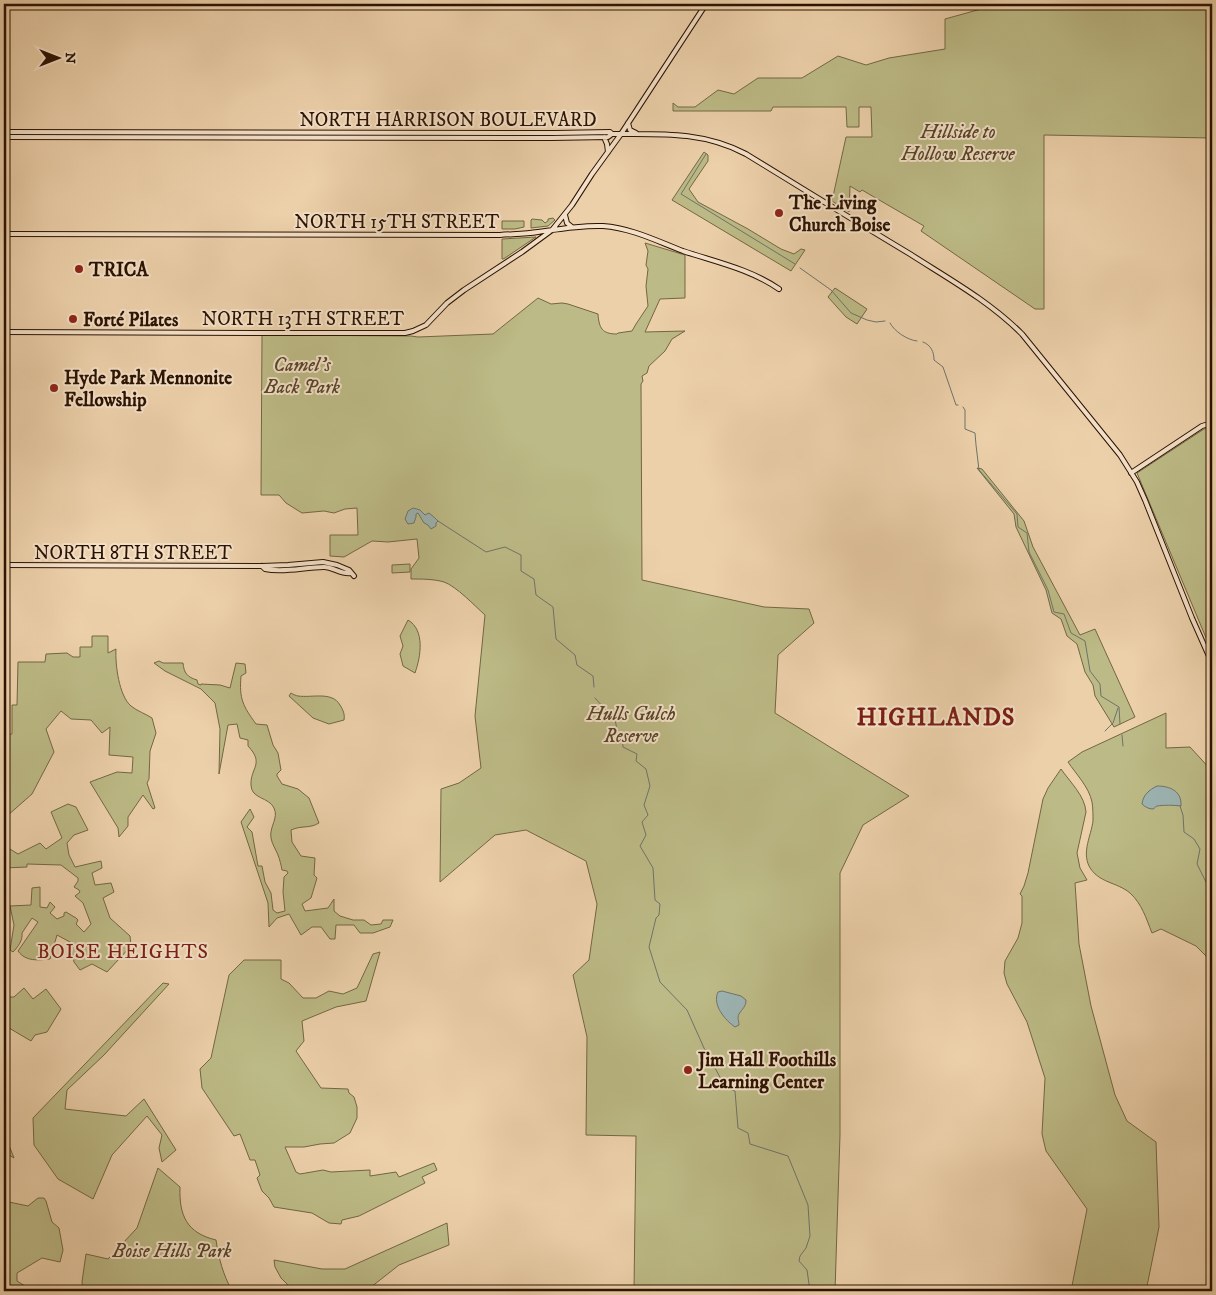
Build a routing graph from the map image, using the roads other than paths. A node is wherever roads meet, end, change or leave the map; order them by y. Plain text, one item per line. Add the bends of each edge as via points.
1 (706, 4) edge
2 (628, 123) junction
3 (4, 132) edge
4 (612, 134) junction
5 (621, 134) junction
6 (640, 135) junction
7 (4, 137) edge
8 (604, 137) junction
9 (608, 152) junction
10 (565, 215) junction
11 (574, 228) junction
12 (552, 230) junction
13 (4, 234) edge
14 (779, 289) dead end
15 (4, 332) edge
16 (1212, 423) edge
17 (1131, 473) junction
18 (4, 565) edge
19 (352, 574) dead end
20 (1212, 663) edge

1 - 2 street
2 - 5 street
2 - 6 street via 630,130
3 - 4 street, NORTH HARRISON BOULEVARD
4 - 5 street
4 - 8 street, NORTH HARRISON BOULEVARD
5 - 6 street
5 - 9 street
6 - 17 street via 697,137 735,148 988,304 1022,334
7 - 8 street, NORTH HARRISON BOULEVARD
8 - 9 street
9 - 10 street
10 - 11 street via 568,225
10 - 12 street
11 - 12 street, NORTH 15TH STREET
11 - 14 street, NORTH 15TH STREET via 606,227 634,233 758,276
12 - 13 street, NORTH 15TH STREET via 487,235
12 - 15 street, NORTH 13TH STREET via 464,290 422,327 405,333
16 - 17 street via 1202,426
17 - 20 street
18 - 19 street, NORTH 8TH STREET via 262,566 280,570 326,567

